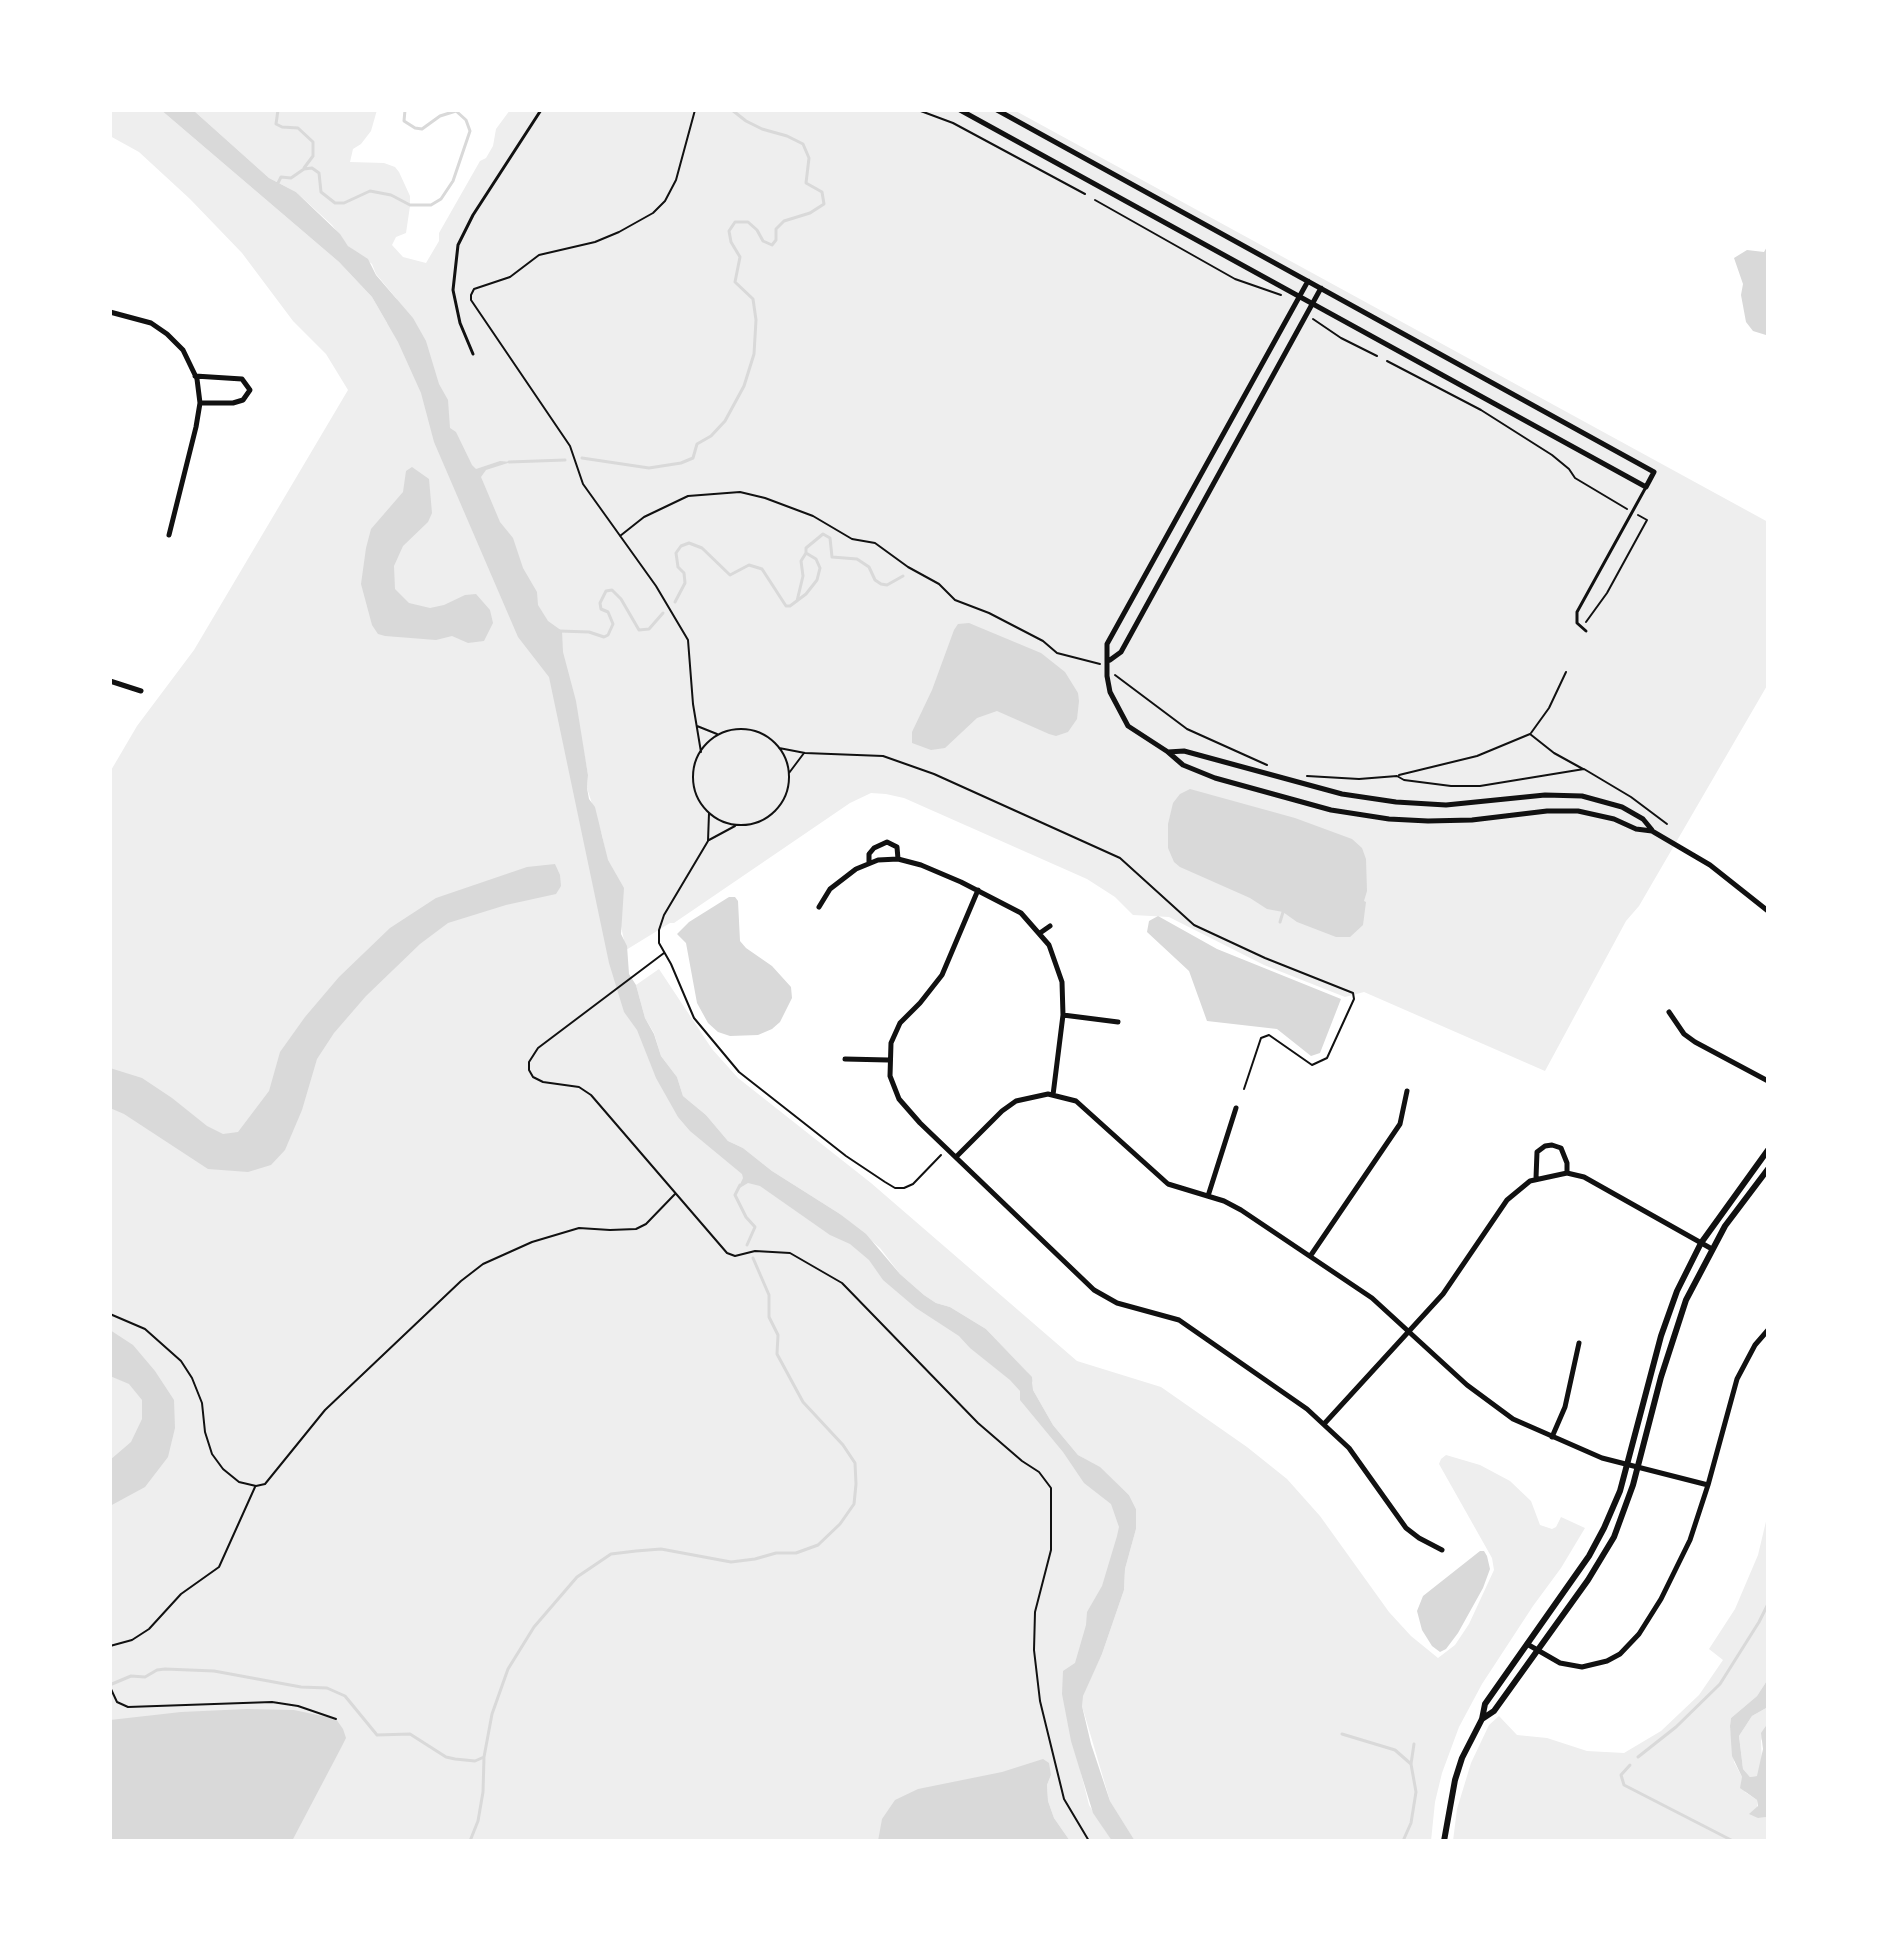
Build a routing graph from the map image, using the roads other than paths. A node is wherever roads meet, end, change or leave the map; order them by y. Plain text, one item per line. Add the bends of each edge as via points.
1 (541, 110) edge
2 (960, 110) edge
3 (997, 110) edge
4 (1308, 281) junction
5 (1321, 288) junction
6 (1300, 296) junction
7 (1313, 303) junction
8 (110, 312) edge
9 (473, 354) dead end
10 (195, 376) junction
11 (200, 403) junction
12 (1646, 487) junction
13 (169, 535) dead end
14 (1586, 631) road end
15 (1109, 660) junction
16 (110, 681) edge
17 (141, 691) dead end
18 (1168, 752) junction
19 (1652, 831) junction
20 (898, 859) junction
21 (869, 863) junction
22 (978, 890) junction
23 (819, 907) dead end
24 (1768, 911) edge
25 (1050, 926) dead end
26 (1040, 933) junction
27 (1669, 1012) dead end
28 (1063, 1015) junction
29 (1118, 1022) dead end
30 (845, 1059) dead end
31 (888, 1060) junction
32 (1768, 1081) edge
33 (1407, 1091) dead end
34 (1053, 1095) junction
35 (1236, 1108) dead end
36 (1768, 1150) edge
37 (956, 1157) junction
38 (1768, 1169) edge
39 (1567, 1173) junction
40 (1536, 1178) junction
41 (1208, 1196) junction
42 (1701, 1243) junction
43 (1712, 1249) junction
44 (1311, 1255) junction
45 (1410, 1330) junction
46 (1768, 1330) edge
47 (1579, 1343) dead end
48 (1324, 1424) junction
49 (1552, 1437) junction
50 (1627, 1465) junction
51 (1638, 1468) junction
52 (1708, 1485) junction
53 (1442, 1550) dead end
54 (1527, 1644) junction
55 (1536, 1651) junction
56 (1482, 1719) junction
57 (1444, 1841) edge

1 - 9 lane via 458,245 453,290
2 - 6 street
3 - 4 street
4 - 5 street
4 - 6 street
5 - 7 street
5 - 12 street via 1654,472
6 - 7 street
6 - 15 street via 1107,644
7 - 12 street
7 - 15 street via 1121,652
8 - 10 street via 151,323 167,334 183,350
10 - 11 street
10 - 11 street via 242,379 250,390 233,403
11 - 13 street
12 - 14 lane via 1577,612 1577,623
15 - 18 street via 1110,692 1128,726
16 - 17 street
18 - 19 street via 1183,765 1215,778 1346,812 1428,821 1578,811
18 - 19 street via 1184,751 1342,794 1396,802 1458,805 1582,796 1622,807
19 - 24 street via 1710,865
20 - 21 street
20 - 21 street via 897,847 887,842 874,848
20 - 22 street
21 - 23 street via 830,889
22 - 26 street via 1021,913
22 - 31 street via 942,975 900,1023
25 - 26 street
26 - 28 street via 1059,970
27 - 32 street via 1695,1042
28 - 29 street
28 - 34 street
30 - 31 street
31 - 37 street via 899,1099
33 - 44 street via 1400,1124
34 - 37 street via 1028,1097 1006,1107
34 - 41 street via 1087,1109 1168,1184
35 - 41 street
36 - 42 street
37 - 48 street via 1094,1290 1117,1303 1183,1322
38 - 43 street
39 - 40 street
39 - 40 street via 1561,1148 1545,1146 1537,1152
39 - 42 street via 1595,1182
40 - 45 street via 1507,1200 1443,1294
41 - 44 street via 1241,1210
42 - 43 street
42 - 50 street via 1661,1336
43 - 51 street via 1676,1324
44 - 45 street
45 - 48 street
45 - 49 street via 1474,1390 1513,1419
46 - 52 street via 1737,1379
47 - 49 street via 1565,1407
48 - 53 street via 1349,1448 1406,1528
49 - 50 street
50 - 51 street
50 - 54 street via 1589,1556
51 - 52 street
51 - 55 street via 1607,1548
52 - 55 street via 1683,1555 1630,1645 1607,1661 1582,1667
54 - 55 street
54 - 56 street via 1485,1704
55 - 56 street via 1494,1711
56 - 57 street via 1455,1780

